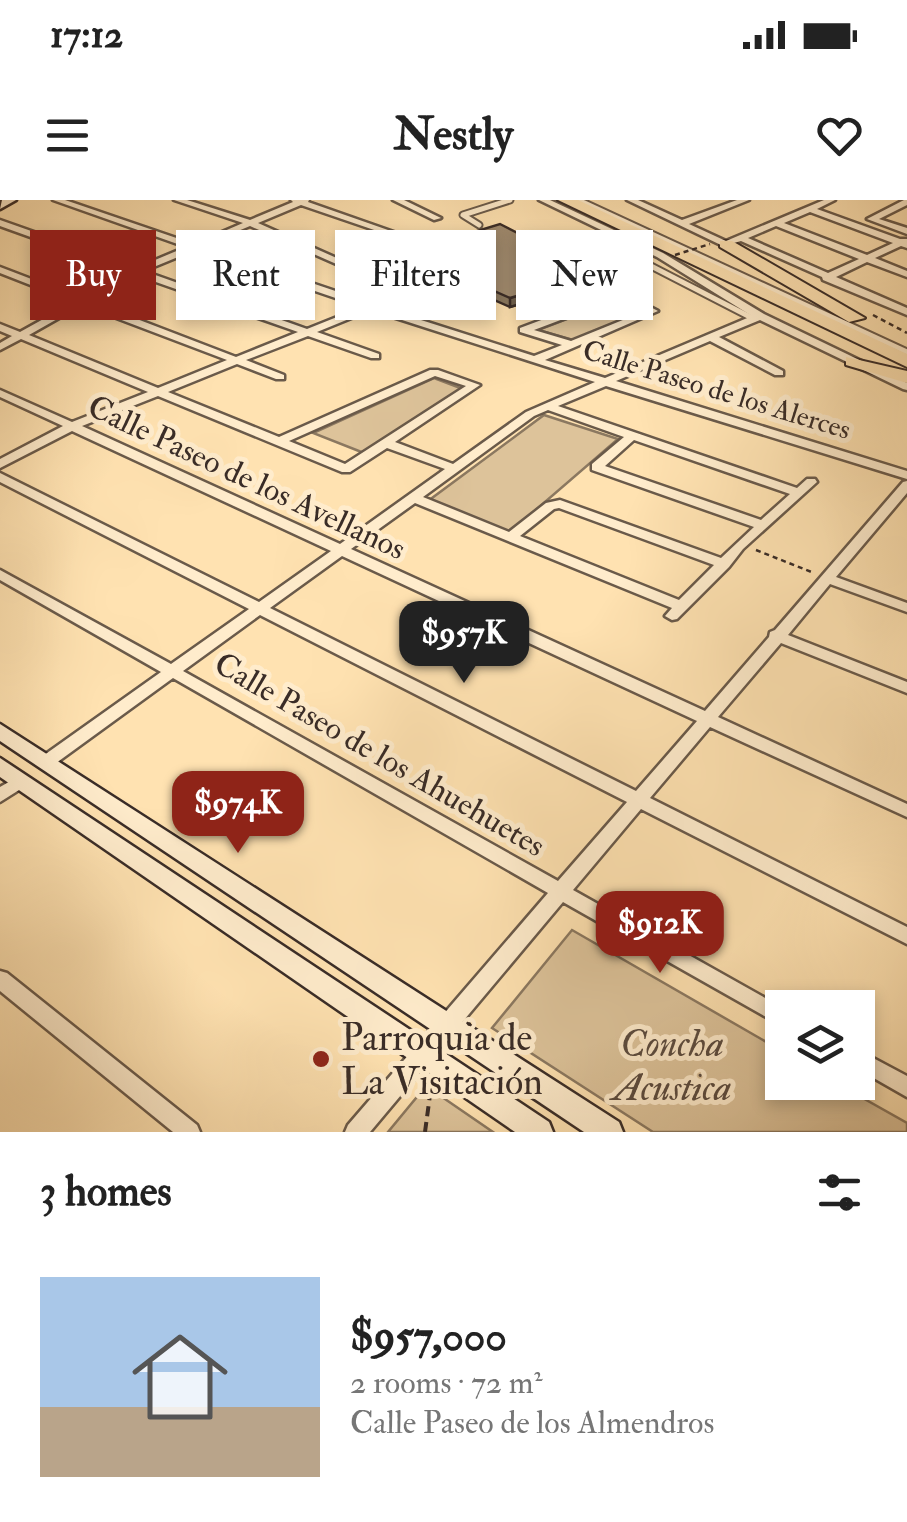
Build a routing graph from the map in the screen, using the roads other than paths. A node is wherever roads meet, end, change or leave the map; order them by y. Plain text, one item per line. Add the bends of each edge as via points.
1 (10, 200) edge
2 (57, 200) edge
3 (178, 200) edge
4 (397, 200) edge
5 (510, 200) edge
6 (543, 200) edge
7 (564, 200) edge
8 (578, 200) edge
9 (586, 200) edge
10 (604, 200) edge
11 (631, 200) edge
12 (670, 200) edge
13 (745, 200) edge
14 (831, 200) edge
15 (300, 201) edge
16 (907, 202) edge
17 (0, 206) edge
18 (649, 208) junction
19 (810, 209) junction
20 (437, 218) dead end
21 (248, 222) junction
22 (0, 223) edge
23 (776, 223) junction
24 (684, 224) junction
25 (479, 225) dead end
26 (229, 230) edge
27 (384, 230) edge
28 (598, 230) edge
29 (608, 230) edge
30 (907, 231) edge
31 (30, 234) edge
32 (176, 239) edge
33 (726, 242) junction
34 (905, 243) edge
35 (866, 259) junction
36 (335, 260) edge
37 (653, 260) edge
38 (653, 260) edge
39 (0, 270) edge
40 (907, 274) edge
41 (826, 278) junction
42 (156, 280) edge
43 (30, 281) edge
44 (907, 312) edge
45 (757, 318) junction
46 (856, 318) junction
47 (45, 320) edge
48 (131, 320) edge
49 (337, 320) edge
50 (415, 320) edge
51 (0, 327) edge
52 (308, 332) junction
53 (19, 335) junction
54 (710, 337) junction
55 (573, 345) junction
56 (0, 347) edge
57 (907, 347) edge
58 (375, 356) dead end
59 (537, 359) junction
60 (235, 360) junction
61 (907, 361) edge
62 (853, 362) junction
63 (779, 373) dead end
64 (907, 377) edge
65 (280, 378) dead end
66 (608, 380) junction
67 (907, 387) edge
68 (155, 392) junction
69 (0, 393) edge
70 (546, 406) junction
71 (72, 426) junction
72 (632, 436) junction
73 (278, 442) junction
74 (388, 444) junction
75 (0, 464) edge
76 (454, 469) junction
77 (907, 475) edge
78 (0, 477) edge
79 (810, 482) dead end
80 (907, 485) edge
81 (796, 492) junction
82 (414, 498) junction
83 (762, 525) junction
84 (512, 537) junction
85 (341, 550) junction
86 (724, 564) junction
87 (0, 574) edge
88 (827, 578) junction
89 (261, 608) junction
90 (907, 608) edge
91 (776, 635) junction
92 (172, 672) junction
93 (907, 688) edge
94 (705, 718) junction
95 (0, 731) edge
96 (46, 762) junction
97 (7, 781) edge
98 (639, 800) junction
99 (907, 811) edge
100 (562, 892) junction
101 (907, 936) edge
102 (0, 979) edge
103 (765, 1006) edge
104 (446, 1026) junction
105 (423, 1054) junction
106 (875, 1069) edge
107 (907, 1087) edge
108 (189, 1132) edge
109 (356, 1132) edge
110 (539, 1132) edge
111 (608, 1132) edge

1 - 17 street
2 - 32 street, Calle Paseo de los Alerces
3 - 21 street
4 - 20 street
5 - 25 lane via 463,215
6 - 28 street
7 - 29 highway
7 - 61 highway
8 - 57 lane
9 - 57 lane
10 - 46 highway
11 - 18 street
12 - 18 street
13 - 24 street
14 - 19 street
15 - 21 street
15 - 27 street
16 - 30 street via 871,219
18 - 24 street
19 - 23 street
19 - 34 street
21 - 26 street
21 - 36 street
22 - 31 street
23 - 33 street
23 - 35 street
24 - 33 street
33 - 41 street
33 - 46 highway
34 - 35 street
35 - 40 street
35 - 41 street
37 - 45 street
38 - 45 lane
39 - 43 street
41 - 44 street
42 - 52 street
45 - 54 street
45 - 62 street
46 - 57 highway
47 - 53 street
48 - 60 street
49 - 52 street
50 - 59 street, Calle Paseo de los Alerces
51 - 53 street
52 - 58 street
52 - 60 street
53 - 56 street
53 - 68 street
54 - 63 street
54 - 66 street
55 - 55 street via 653,312 654,311 618,294 524,330
55 - 59 street
59 - 66 street, Calle Paseo de los Alerces
60 - 65 street
60 - 68 street
62 - 64 highway
62 - 67 street
66 - 70 street
66 - 77 street, Calle Paseo de los Alerces
68 - 71 street
68 - 73 street
69 - 71 street, Calle Paseo de los Avellanos
70 - 72 street
70 - 76 street
71 - 75 street
71 - 85 street, Calle Paseo de los Avellanos
72 - 81 street
72 - 83 street via 596,467
73 - 74 street via 346,469
73 - 74 street via 434,372 475,385
74 - 76 street
76 - 82 street
78 - 89 street
79 - 81 street
80 - 88 street
81 - 83 street
82 - 84 street
82 - 85 street
83 - 86 street
84 - 86 street via 555,503
84 - 86 street via 677,611
85 - 89 street
85 - 94 street, Calle Paseo de los Avellanos
87 - 92 street, Calle Paseo de los Ahuehuetes
88 - 90 street
88 - 91 street
89 - 92 street
89 - 98 street
91 - 93 street
91 - 94 street
92 - 96 street
92 - 100 street, Calle Paseo de los Ahuehuetes
94 - 98 street
94 - 99 street, Calle Paseo de los Avellanos
95 - 96 street
96 - 104 street
97 - 105 street
98 - 100 street
98 - 101 street
100 - 103 street, Calle Paseo de los Ahuehuetes
100 - 104 street
102 - 108 street
104 - 105 street
104 - 111 street
105 - 109 street
105 - 110 street
106 - 107 street

